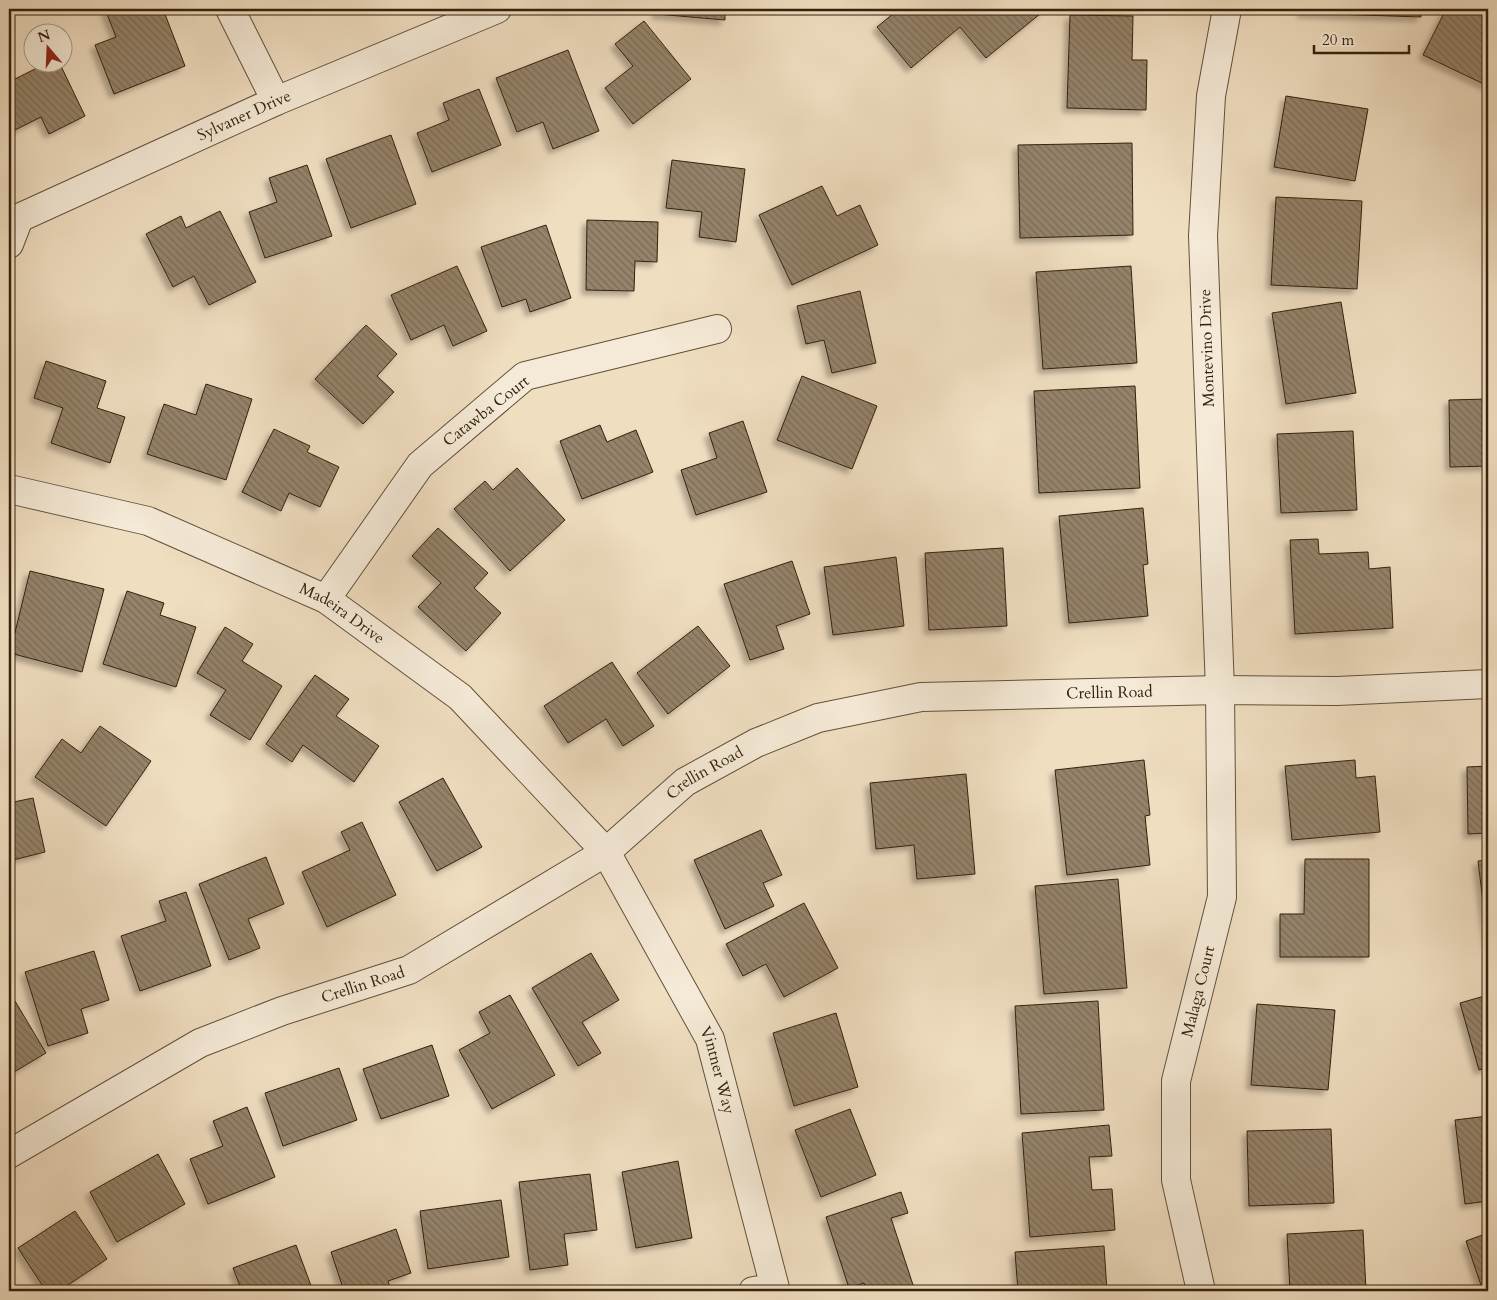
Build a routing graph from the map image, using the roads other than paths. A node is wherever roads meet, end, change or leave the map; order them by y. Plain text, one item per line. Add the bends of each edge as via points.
1 (230, 9) edge
2 (498, 9) edge
3 (1227, 9) edge
4 (276, 101) junction
5 (14, 213) edge
6 (9, 244) edge
7 (717, 329) dead end
8 (9, 489) edge
9 (326, 599) junction
10 (1488, 684) edge
11 (1220, 690) junction
12 (606, 852) junction
13 (9, 1154) edge
14 (753, 1291) edge
15 (1201, 1291) edge

1 - 4 street
2 - 4 street, Sylvaner Drive
3 - 11 street, Montevino Drive via 1211,96 1203,236
4 - 5 street, Sylvaner Drive
5 - 6 street, Sylvaner Drive
7 - 9 street, Catawba Court via 525,376 420,465
8 - 9 street, Madeira Drive via 148,521
9 - 12 street, Madeira Drive via 460,697
10 - 11 street, Crellin Road via 1337,691
11 - 12 street, Crellin Road via 921,697 818,718 756,743 685,782
11 - 15 street, Malaga Court via 1222,896 1176,1081 1176,1180
12 - 13 street, Crellin Road via 409,970 282,1011 200,1043
12 - 14 street, Vintner Way via 710,1039 775,1288

